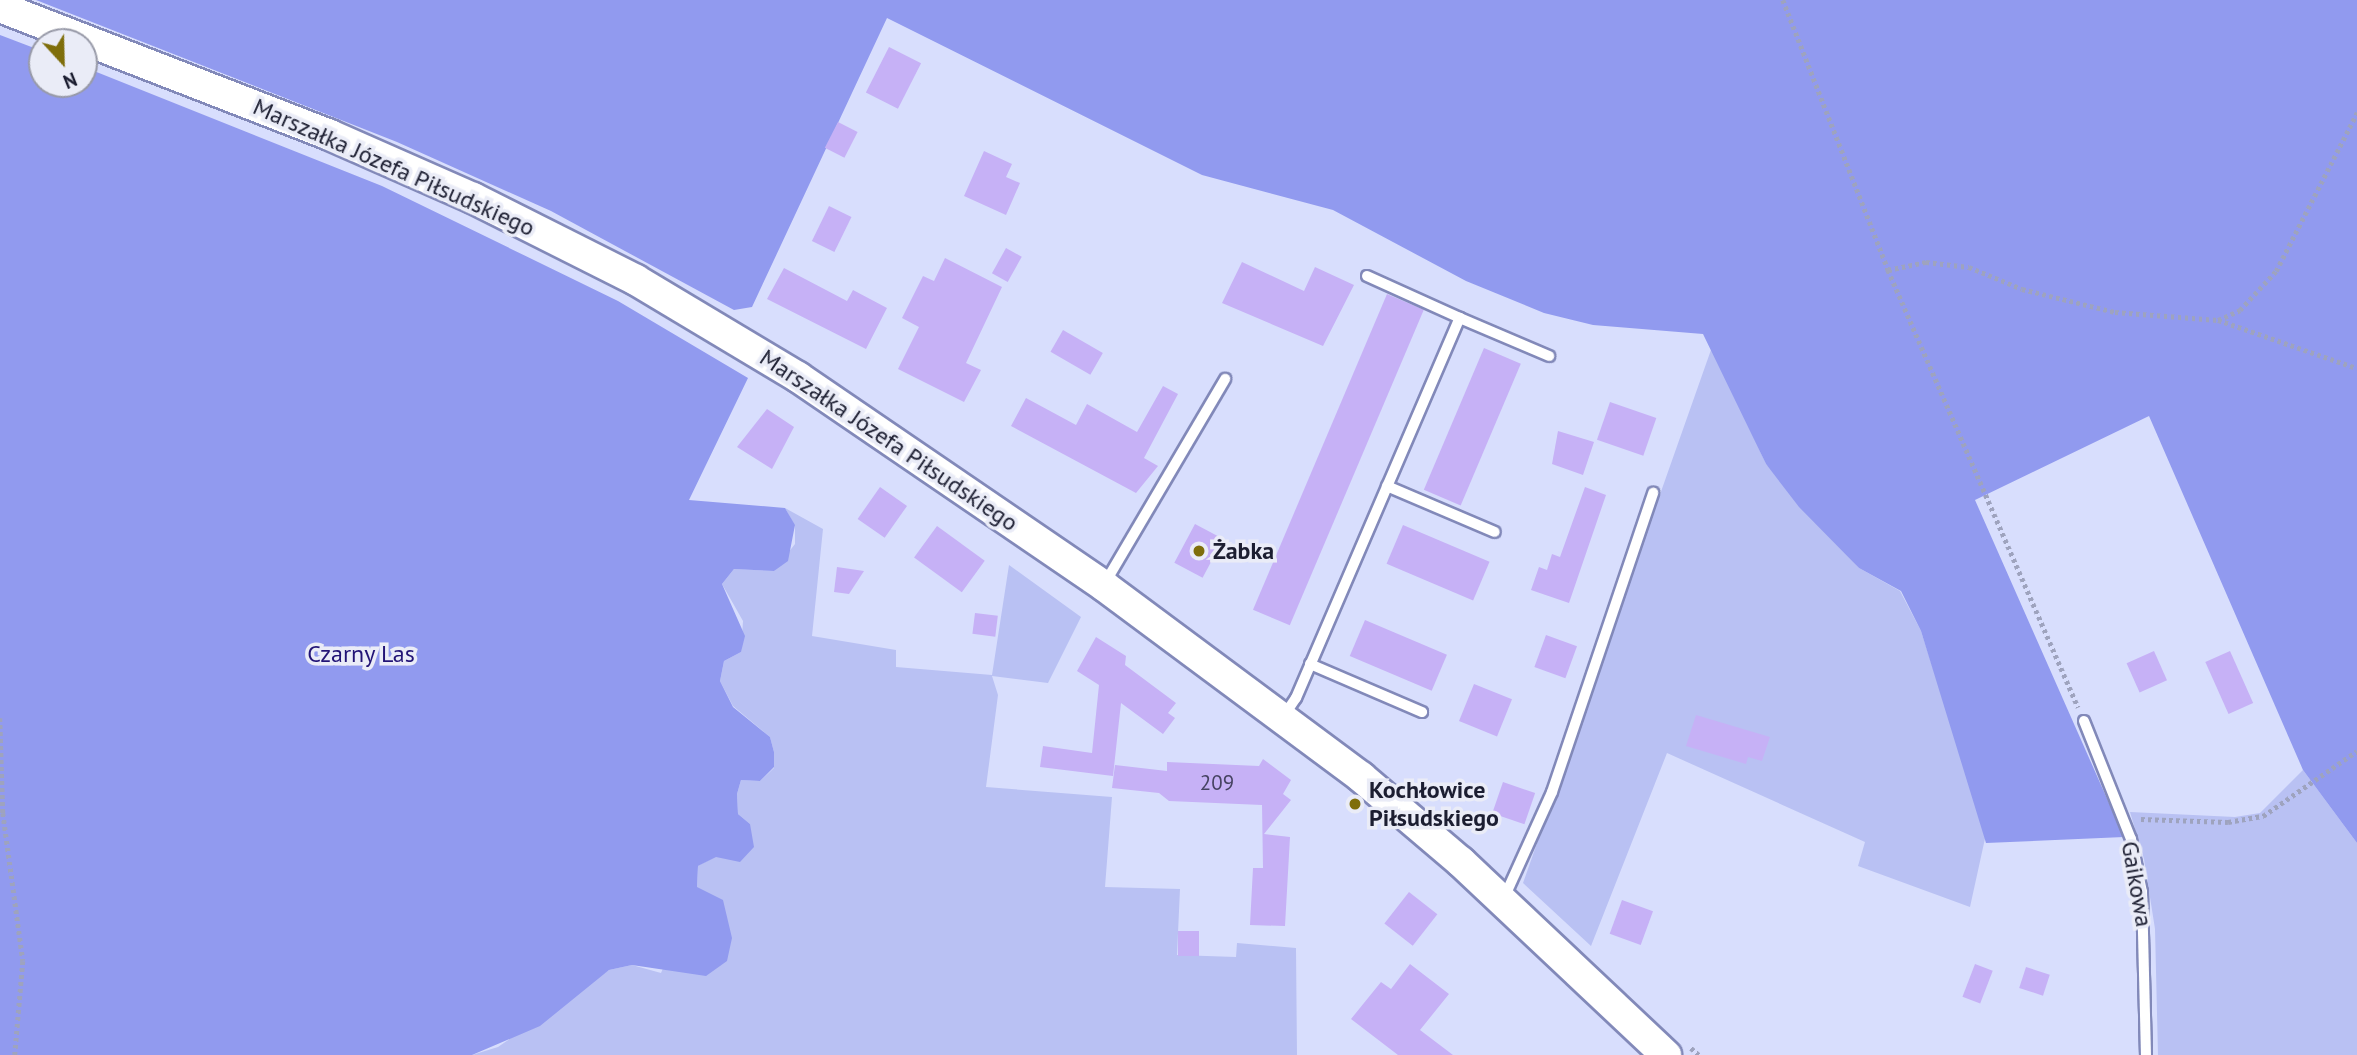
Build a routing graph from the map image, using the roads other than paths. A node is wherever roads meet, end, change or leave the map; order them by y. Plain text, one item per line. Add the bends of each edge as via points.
1 (0, 7) edge
2 (1367, 276) dead end
3 (1460, 318) junction
4 (1549, 356) dead end
5 (1225, 379) dead end
6 (1387, 486) junction
7 (1653, 492) dead end
8 (1495, 532) dead end
9 (1104, 586) junction
10 (1310, 664) junction
11 (1422, 712) dead end
12 (1283, 717) junction
13 (2084, 722) road end
14 (1502, 900) junction
15 (1665, 1055) edge
16 (2146, 1055) edge

1 - 9 street, Marszałka Józefa Piłsudskiego via 367,151 636,280 807,383
2 - 3 lane
3 - 4 lane
3 - 6 lane
5 - 9 lane
6 - 8 lane
6 - 10 lane
7 - 14 lane via 1552,792 1516,881
9 - 12 street, Marszałka Józefa Piłsudskiego
10 - 11 lane
10 - 12 lane
12 - 14 street, Marszałka Józefa Piłsudskiego via 1380,792
13 - 16 lane, Gaikowa via 2124,818 2142,892 2147,945
14 - 15 street, Marszałka Józefa Piłsudskiego

